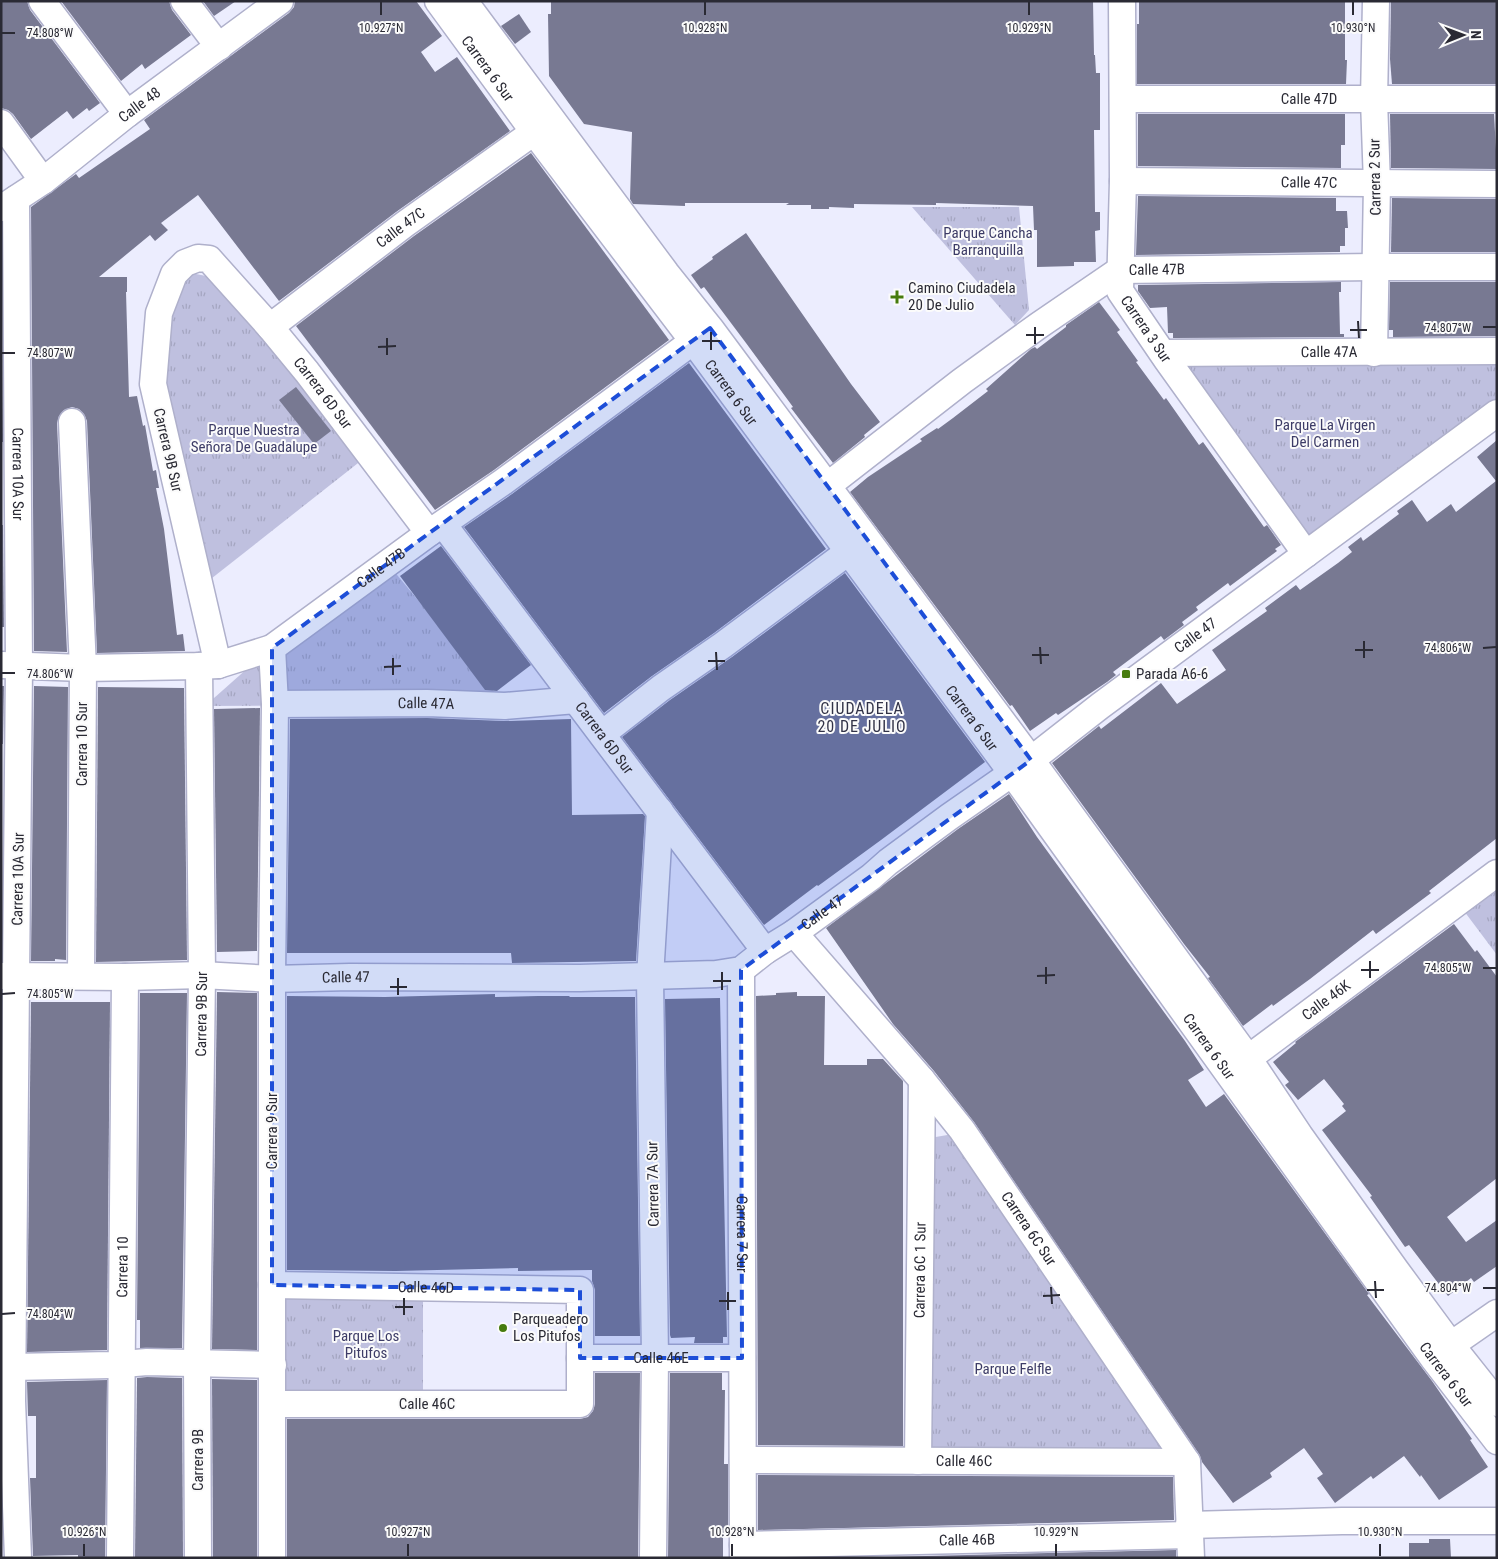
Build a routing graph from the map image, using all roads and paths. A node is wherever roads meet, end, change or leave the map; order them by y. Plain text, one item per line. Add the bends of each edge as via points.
1 (42, 1) edge
2 (184, 1) edge
3 (280, 1) edge
4 (438, 1) edge
5 (464, 1) edge
6 (1122, 1) edge
7 (1376, 1) edge
8 (219, 47) junction
9 (1123, 99) junction
10 (1497, 99) edge
11 (1374, 100) junction
12 (127, 114) junction
13 (1, 123) edge
14 (534, 132) junction
15 (43, 181) junction
16 (1123, 181) junction
17 (1377, 184) junction
18 (1497, 184) edge
19 (9, 204) edge
20 (209, 259) joint
21 (1375, 267) junction
22 (1497, 267) edge
23 (1120, 270) junction
24 (270, 327) junction
25 (702, 335) junction
26 (1497, 351) edge
27 (1163, 353) junction
28 (1374, 353) junction
29 (1497, 413) edge
30 (72, 422) dead end
31 (827, 486) junction
32 (436, 529) junction
33 (858, 546) junction
34 (1306, 554) junction
35 (272, 648) junction
36 (10, 665) edge
37 (208, 665) junction
38 (83, 668) junction
39 (576, 700) junction
40 (275, 704) junction
41 (602, 734) junction
42 (1021, 766) junction
43 (660, 811) junction
44 (1497, 873) edge
45 (794, 933) junction
46 (765, 951) junction
47 (741, 970) junction
48 (81, 975) junction
49 (202, 975) junction
50 (9, 976) edge
51 (125, 977) junction
52 (650, 977) junction
53 (272, 979) junction
54 (1248, 1058) junction
55 (1228, 1074) junction
56 (922, 1080) junction
57 (8, 1171) edge
58 (7, 1280) edge
59 (272, 1285) junction
60 (1497, 1313) edge
61 (1442, 1351) junction
62 (580, 1358) junction
63 (655, 1358) junction
64 (742, 1358) junction
65 (197, 1362) junction
66 (122, 1363) junction
67 (273, 1365) junction
68 (12, 1367) junction
69 (6, 1400) edge
70 (1497, 1403) edge
71 (273, 1404) junction
72 (1497, 1441) edge
73 (743, 1460) junction
74 (918, 1461) junction
75 (1187, 1462) junction
76 (9, 1502) edge
77 (1497, 1520) edge
78 (1190, 1539) edge
79 (743, 1551) edge
80 (18, 1558) edge
81 (120, 1558) edge
82 (198, 1558) edge
83 (272, 1558) edge
84 (653, 1558) edge

1 - 12 street
2 - 8 street
3 - 8 street, Calle 48
4 - 14 street, Carrera 6 Sur
5 - 25 street, Carrera 6 Sur via 660,265
6 - 9 street, Carrera 3 Sur
7 - 11 street, Carrera 2 Sur
8 - 12 street, Calle 48
9 - 11 street, Calle 47D
9 - 16 street, Carrera 3 Sur
10 - 11 street, Calle 47D
11 - 17 street, Carrera 2 Sur
12 - 15 street, Calle 48
13 - 15 street
14 - 24 street, Calle 47C via 405,224
14 - 25 street, Carrera 6 Sur
15 - 19 street, Calle 48
16 - 17 street, Calle 47C
16 - 23 street, Carrera 3 Sur
17 - 18 street, Calle 47C
17 - 21 street, Carrera 2 Sur
19 - 36 street, Carrera 10A Sur
20 - 24 street, Carrera 6D Sur
20 - 37 street, Carrera 9B Sur via 198,258 185,263 174,274 159,313 153,384
21 - 22 street, Calle 47B
21 - 23 street, Calle 47B
21 - 28 street, Carrera 2 Sur
23 - 27 street, Carrera 3 Sur via 1120,291
23 - 31 street, Calle 47B via 962,381
24 - 32 street, Carrera 6D Sur
25 - 31 street, Carrera 6 Sur
25 - 32 street, Calle 47B
25 - 33 street, Carrera 6 Sur
26 - 28 street, Calle 47A
27 - 28 street, Calle 47A
27 - 34 street, Carrera 3 Sur
29 - 34 street, Calle 47
30 - 38 street, Carrera 10 Sur
31 - 33 street, Carrera 6 Sur
32 - 35 street, Calle 47B
32 - 39 street, Carrera 6D Sur
33 - 41 street
33 - 42 street, Carrera 6 Sur
34 - 42 street, Calle 47
35 - 37 street, Calle 47B
35 - 40 street, Carrera 9 Sur
36 - 38 street, Calle 47B
36 - 50 street, Carrera 10A Sur
37 - 38 street, Calle 47B
37 - 49 street, Carrera 9B Sur
38 - 48 street, Carrera 10 Sur
39 - 40 street, Calle 47A via 505,706
39 - 41 street, Carrera 6D Sur
40 - 53 street, Carrera 9 Sur
41 - 43 street, Carrera 6D Sur
42 - 45 street, Calle 47
42 - 54 street, Carrera 6 Sur
42 - 55 street, Carrera 6 Sur
43 - 46 street, Carrera 6D Sur
43 - 52 street, Carrera 7A Sur
44 - 54 street, Calle 46K
45 - 46 street, Calle 47
45 - 56 street, Carrera 6C Sur
46 - 47 street, Calle 47
47 - 52 street, Calle 47
47 - 64 street, Carrera 7 Sur
48 - 50 street, Calle 47
48 - 51 street, Calle 47
49 - 51 street, Calle 47
49 - 53 street, Calle 47
49 - 65 street, Carrera 9B Sur
50 - 57 street, Carrera 10A Sur
51 - 66 street, Carrera 10
52 - 53 street, Calle 47
52 - 63 street, Carrera 7A Sur
53 - 59 street, Carrera 9 Sur
54 - 55 street, Calle 46K
54 - 61 street, Carrera 6 Sur
55 - 61 street, Carrera 6 Sur
56 - 74 street, Carrera 6C 1 Sur
56 - 75 street, Carrera 6C Sur via 962,1130
57 - 58 street, Carrera 10A Sur
58 - 68 street, Carrera 10A Sur
59 - 62 street, Calle 46D via 580,1290
59 - 67 street, Carrera 9 Sur
60 - 61 street
61 - 70 street, Carrera 6 Sur
61 - 72 street, Carrera 6 Sur
62 - 63 street, Calle 46E
62 - 71 street, Calle 46C via 580,1404
63 - 64 street, Calle 46E
63 - 84 street, Carrera 7A Sur
64 - 73 street, Carrera 7 Sur
65 - 66 street
65 - 67 street
65 - 82 street, Carrera 9B
66 - 68 street
66 - 81 street, Carrera 10
67 - 71 street, Carrera 9 Sur
68 - 69 street, Carrera 10A Sur
69 - 76 street, Carrera 10A Sur
71 - 83 street, Carrera 9 Sur
73 - 74 street, Calle 46C
73 - 79 street, Carrera 7 Sur
74 - 75 street, Calle 46C
75 - 78 street
76 - 80 street, Carrera 10A Sur
77 - 78 street, Calle 46B via 1342,1522
78 - 79 street, Calle 46B

